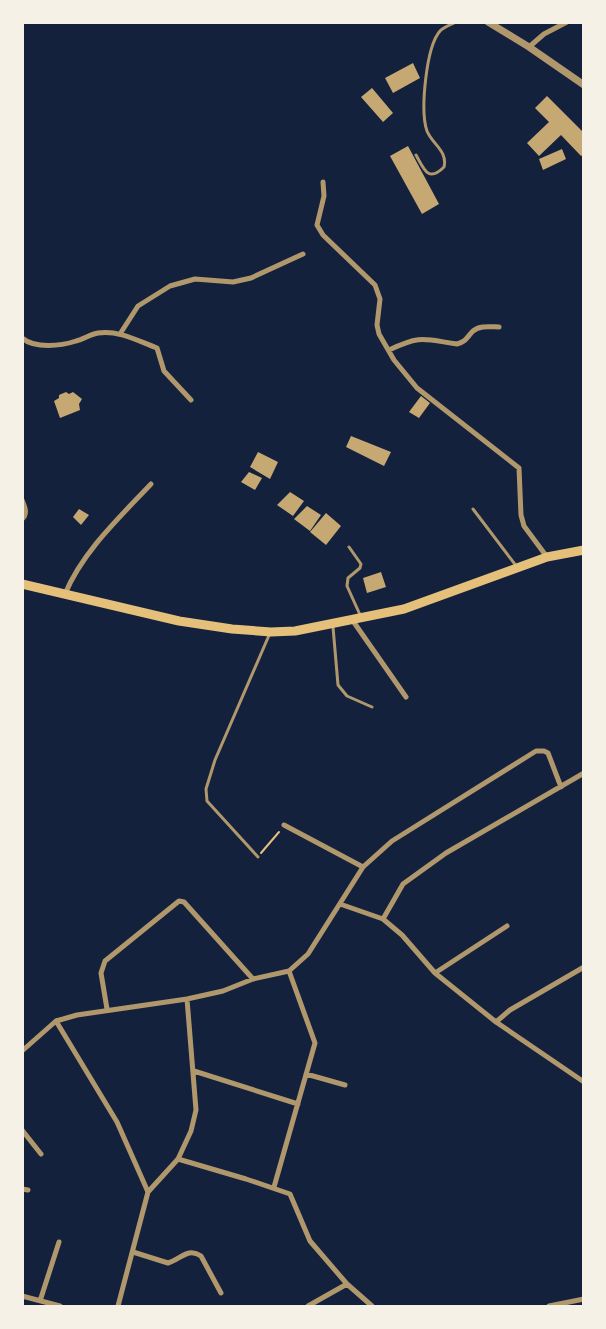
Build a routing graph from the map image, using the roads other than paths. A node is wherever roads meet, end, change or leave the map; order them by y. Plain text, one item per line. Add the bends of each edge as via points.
1 (456, 22) edge
2 (488, 22) edge
3 (567, 22) edge
4 (529, 47) junction
5 (584, 85) edge
6 (416, 155) dead end
7 (323, 182) dead end
8 (303, 254) dead end
9 (499, 327) dead end
10 (120, 334) junction
11 (22, 338) edge
12 (389, 351) junction
13 (191, 400) dead end
14 (151, 484) dead end
15 (22, 501) edge
16 (473, 509) dead end
17 (22, 519) edge
18 (349, 547) dead end
19 (584, 550) edge
20 (547, 557) junction
21 (518, 568) junction
22 (22, 584) edge
23 (65, 594) junction
24 (357, 620) junction
25 (333, 625) junction
26 (271, 632) junction
27 (406, 697) dead end
28 (372, 707) dead end
29 (584, 773) edge
30 (561, 787) junction
31 (284, 825) road end
32 (258, 857) road end
33 (363, 867) junction
34 (340, 904) junction
35 (383, 919) junction
36 (507, 926) dead end
37 (584, 967) edge
38 (290, 971) junction
39 (435, 973) junction
40 (253, 980) junction
41 (187, 999) junction
42 (106, 1010) junction
43 (57, 1021) junction
44 (496, 1022) junction
45 (22, 1051) edge
46 (194, 1071) junction
47 (306, 1074) junction
48 (584, 1082) edge
49 (345, 1085) dead end
50 (298, 1104) junction
51 (22, 1130) edge
52 (41, 1154) dead end
53 (178, 1159) junction
54 (274, 1187) junction
55 (148, 1192) junction
56 (59, 1242) dead end
57 (133, 1252) junction
58 (347, 1284) junction
59 (221, 1293) dead end
60 (22, 1296) edge
61 (584, 1299) edge
62 (40, 1301) junction
63 (60, 1306) edge
64 (118, 1306) edge
65 (308, 1306) edge
66 (372, 1306) edge
67 (549, 1306) edge

1 - 6 lane via 436,36 425,84 428,132 446,163 438,173 430,174
2 - 4 street
3 - 4 street
4 - 5 street
7 - 12 street via 317,225 375,285 380,299 377,325
8 - 10 street via 251,278 233,282 195,279 170,286 138,306
9 - 12 street via 474,330 462,344 422,338
10 - 11 street via 98,333 74,342 48,345 28,343
10 - 13 street via 157,348 164,371
12 - 20 street via 417,388 519,468 524,526
14 - 23 street via 73,574
15 - 17 street via 26,508
16 - 21 lane
18 - 24 lane via 361,564 348,578 347,586
19 - 20 main road
20 - 21 main road
21 - 24 main road via 404,609
22 - 23 main road
23 - 26 main road via 179,621
24 - 25 main road
24 - 27 street
25 - 26 main road
25 - 28 lane via 338,685 347,696
26 - 32 lane via 206,789 207,801
29 - 30 street
30 - 33 street via 548,753 536,751 392,841
30 - 35 street via 446,853 403,884
31 - 33 street
33 - 34 street
34 - 35 street
34 - 38 street via 308,954
35 - 39 street
36 - 39 street
37 - 44 street
38 - 40 street
38 - 47 street via 315,1043
39 - 44 street
40 - 41 street
40 - 42 street via 179,901 105,961 101,973
41 - 42 street
41 - 46 street
42 - 43 street
43 - 45 street
43 - 55 street via 117,1122
44 - 48 street
46 - 50 street
46 - 53 street via 196,1110
47 - 49 street
47 - 50 street
50 - 54 street
51 - 52 street
53 - 54 street
53 - 55 street
54 - 58 street via 290,1194 310,1241
55 - 57 street
56 - 62 street
57 - 59 street via 168,1263 195,1252
57 - 64 street
58 - 65 street
58 - 66 street
60 - 62 street
61 - 67 street
62 - 63 street

